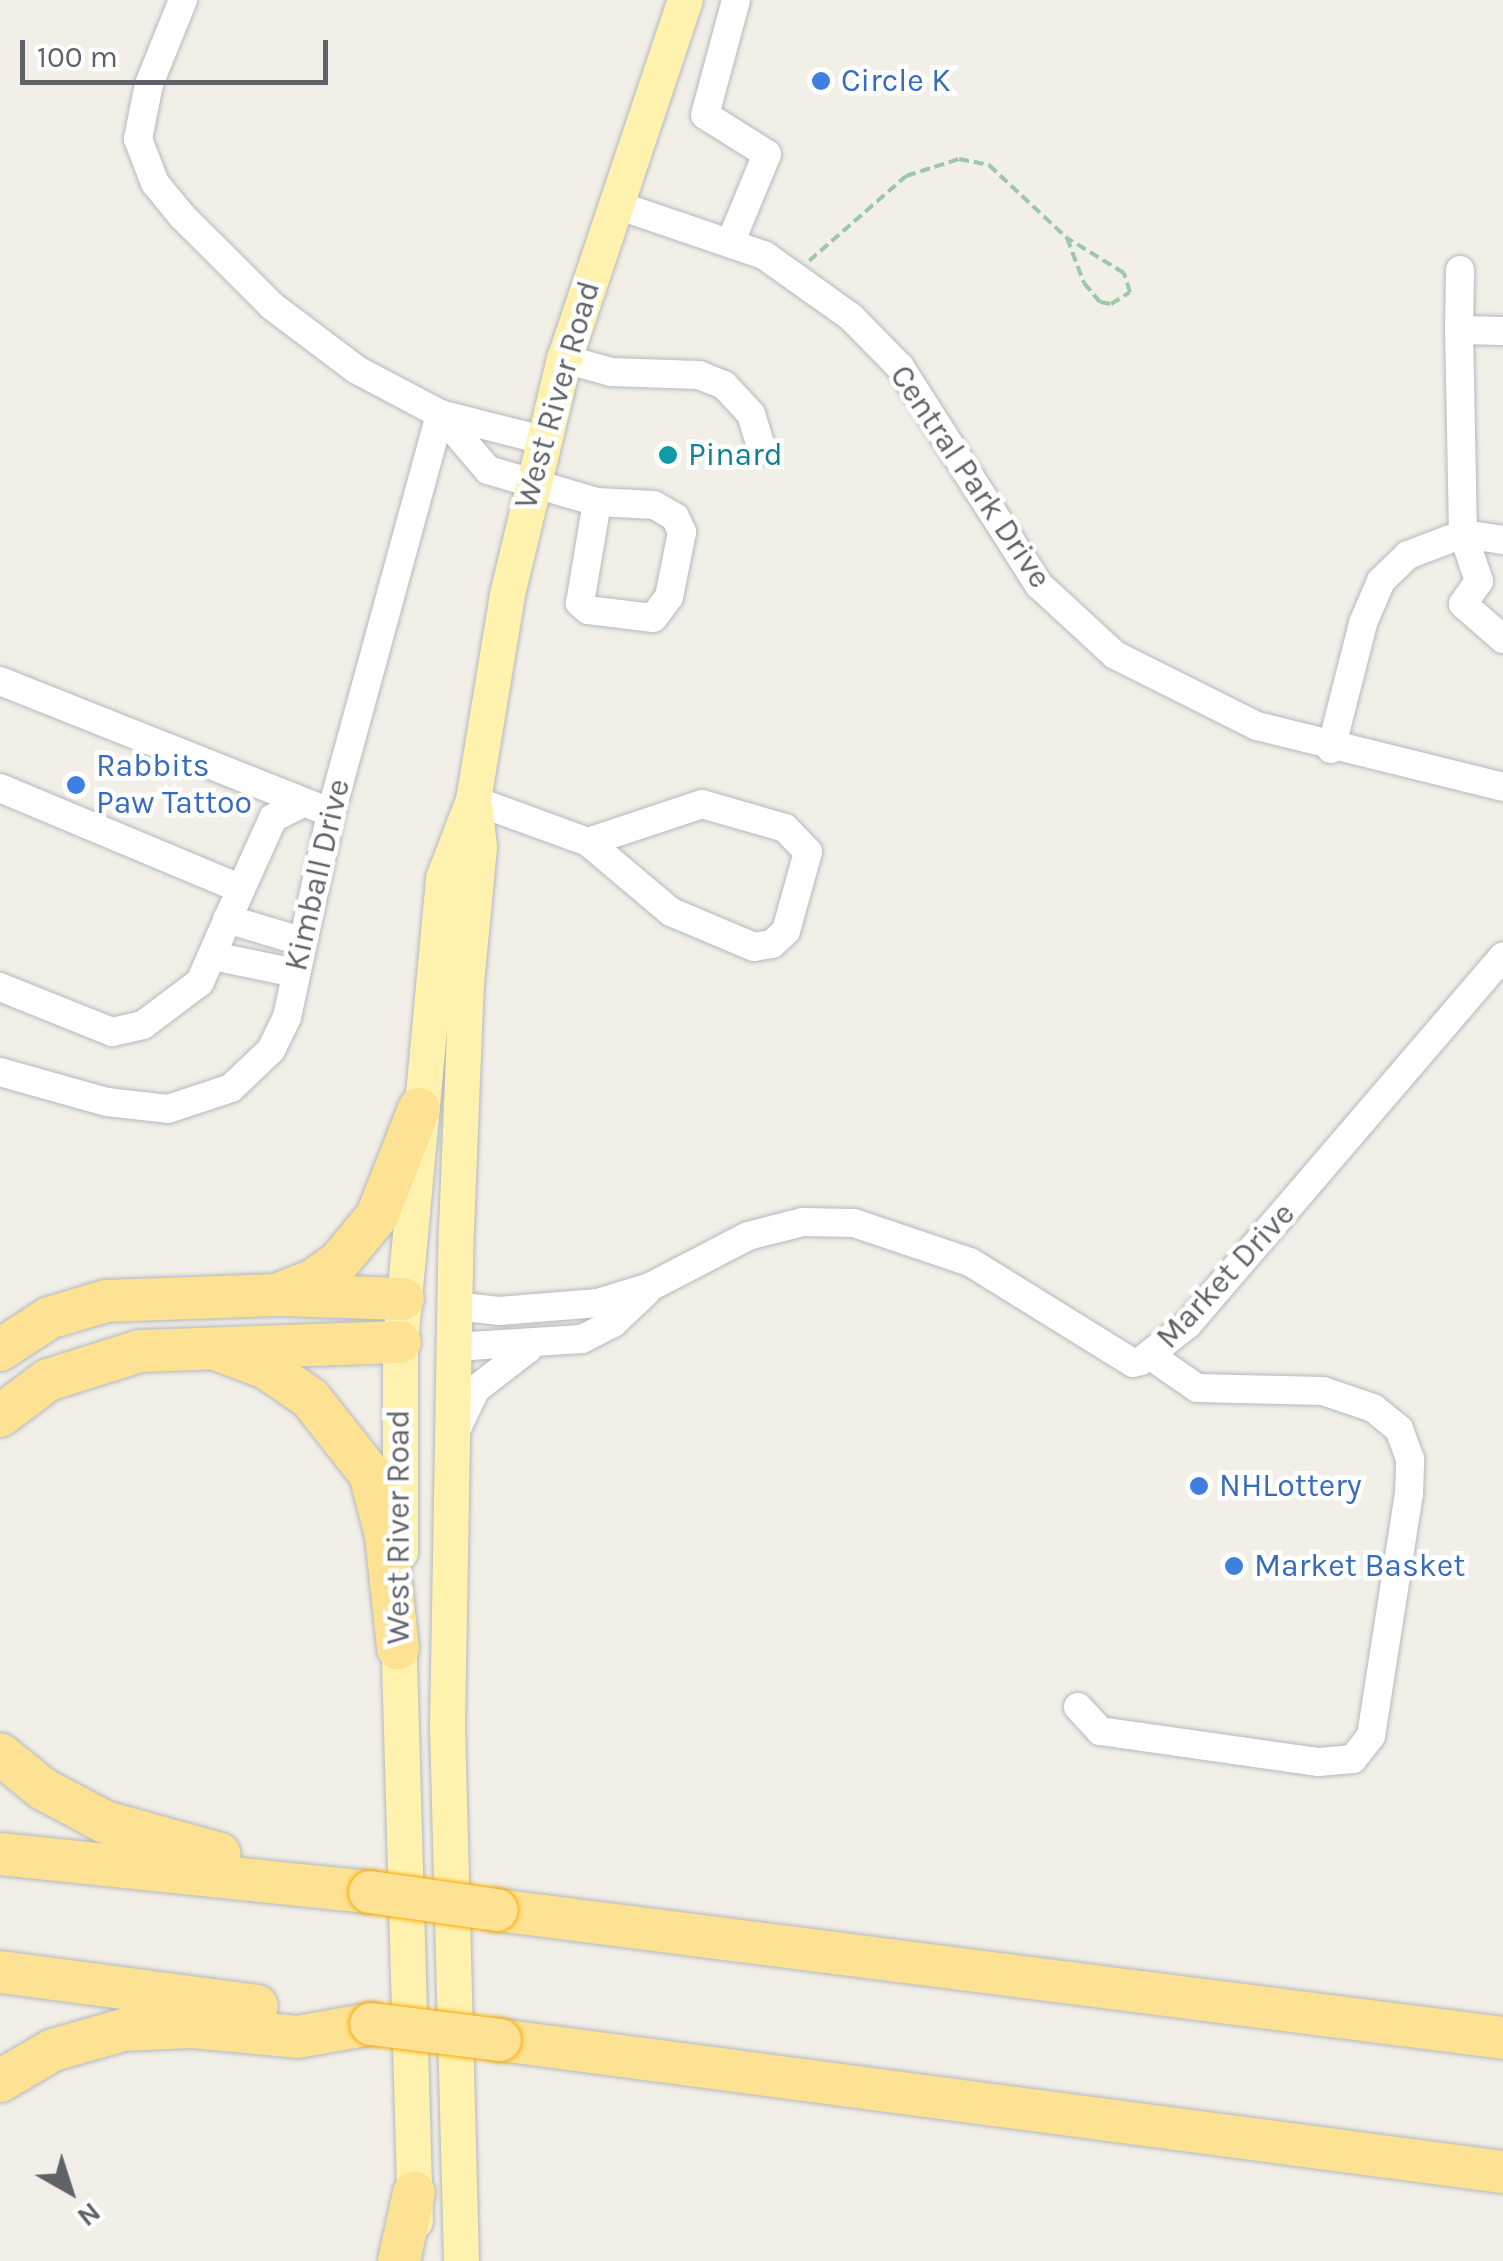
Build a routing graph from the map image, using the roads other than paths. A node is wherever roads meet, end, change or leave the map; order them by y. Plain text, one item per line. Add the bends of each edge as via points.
1 (182, 0) edge
2 (685, 0) edge
3 (736, 0) edge
4 (614, 204) junction
5 (731, 241) junction
6 (1460, 270) dead end
7 (1459, 330) junction
8 (1503, 331) edge
9 (564, 358) junction
10 (440, 414) junction
11 (542, 440) junction
12 (762, 450) dead end
13 (530, 486) junction
14 (597, 502) junction
15 (1463, 534) junction
16 (1503, 540) edge
17 (1503, 639) edge
18 (0, 682) edge
19 (1332, 749) junction
20 (1503, 787) edge
21 (0, 788) edge
22 (473, 800) junction
23 (301, 804) junction
24 (331, 813) junction
25 (588, 842) junction
26 (240, 888) junction
27 (227, 919) junction
28 (301, 941) junction
29 (212, 956) junction
30 (1503, 958) edge
31 (295, 973) junction
32 (0, 987) edge
33 (0, 1072) edge
34 (419, 1109) junction
35 (650, 1287) junction
36 (276, 1295) junction
37 (403, 1299) junction
38 (454, 1306) junction
39 (400, 1342) junction
40 (201, 1345) junction
41 (539, 1346) junction
42 (454, 1348) junction
43 (0, 1350) edge
44 (1152, 1356) junction
45 (0, 1416) edge
46 (453, 1446) junction
47 (398, 1648) junction
48 (1078, 1708) dead end
49 (0, 1754) edge
50 (0, 1854) edge
51 (304, 1886) junction
52 (0, 1972) edge
53 (1503, 2011) edge
54 (1314, 2015) junction
55 (371, 2024) junction
56 (1503, 2038) edge
57 (0, 2082) edge
58 (1503, 2172) edge
59 (414, 2193) junction
60 (399, 2261) edge
61 (416, 2261) edge
62 (461, 2261) edge

1 - 10 street via 149,84 138,139 155,183 272,306 358,370
2 - 4 main road, West River Road
3 - 5 street via 705,114 767,154
4 - 5 street, Central Park Drive
4 - 9 main road, West River Road
5 - 19 street, Central Park Drive via 793,272 900,368 1014,552 1088,635 1208,705
6 - 7 street
7 - 8 street
7 - 15 street
9 - 11 main road, West River Road
9 - 12 street via 611,372 700,375 724,385 751,414
10 - 11 street
10 - 13 street via 488,470
10 - 24 street, Kimball Drive
11 - 13 main road, West River Road
13 - 14 street
13 - 22 main road, West River Road
14 - 14 street via 654,505 674,517 682,532 669,597 652,618 588,610 580,603
15 - 16 street
15 - 17 street via 1479,581 1463,604
15 - 19 street via 1408,555 1381,581 1362,624
18 - 23 street
19 - 20 street, Central Park Drive
21 - 26 street
22 - 25 street
22 - 34 main road, West River Road via 443,878
22 - 38 main road, West River Road via 479,847 466,984
23 - 24 street
23 - 26 street via 273,818
24 - 28 street, Kimball Drive
25 - 25 street via 702,804 784,828 808,852 786,931 772,944 754,947 671,912
26 - 27 street
27 - 28 street
27 - 29 street
28 - 31 street, Kimball Drive
29 - 31 street
29 - 32 street via 191,995 128,1030 76,1020
30 - 44 street, Market Drive via 1274,1227
31 - 33 street, Kimball Drive via 280,1034 260,1065 231,1088 189,1106 107,1102
34 - 36 highway via 388,1192 361,1239 314,1280
34 - 37 main road, West River Road
35 - 38 street, Market Drive via 550,1309
35 - 41 street, Market Drive via 600,1332
35 - 44 street, Market Drive via 748,1236 803,1222 854,1223 970,1262 1133,1364
36 - 37 highway
36 - 43 highway via 106,1301 50,1318
37 - 38 main road
37 - 39 main road, West River Road
38 - 42 main road, West River Road
39 - 40 highway
39 - 42 main road
39 - 47 main road, West River Road
40 - 45 highway via 78,1367
40 - 47 highway via 291,1383 351,1442 381,1504
41 - 42 street, Market Drive
41 - 46 street, Market Drive via 510,1358 476,1388
42 - 46 main road, West River Road
44 - 48 street via 1197,1388 1323,1391 1372,1408 1399,1428 1410,1459 1409,1494 1371,1736 1353,1758 1319,1762 1100,1732
46 - 62 main road, West River Road via 448,1726
47 - 59 main road, West River Road
49 - 51 highway via 43,1789 106,1822
50 - 51 highway
51 - 54 highway, bridge
52 - 55 highway
53 - 54 highway
54 - 56 highway
55 - 57 highway via 296,2037 192,2027 122,2030 52,2050
55 - 58 highway, bridge
59 - 60 highway
59 - 61 main road, West River Road

